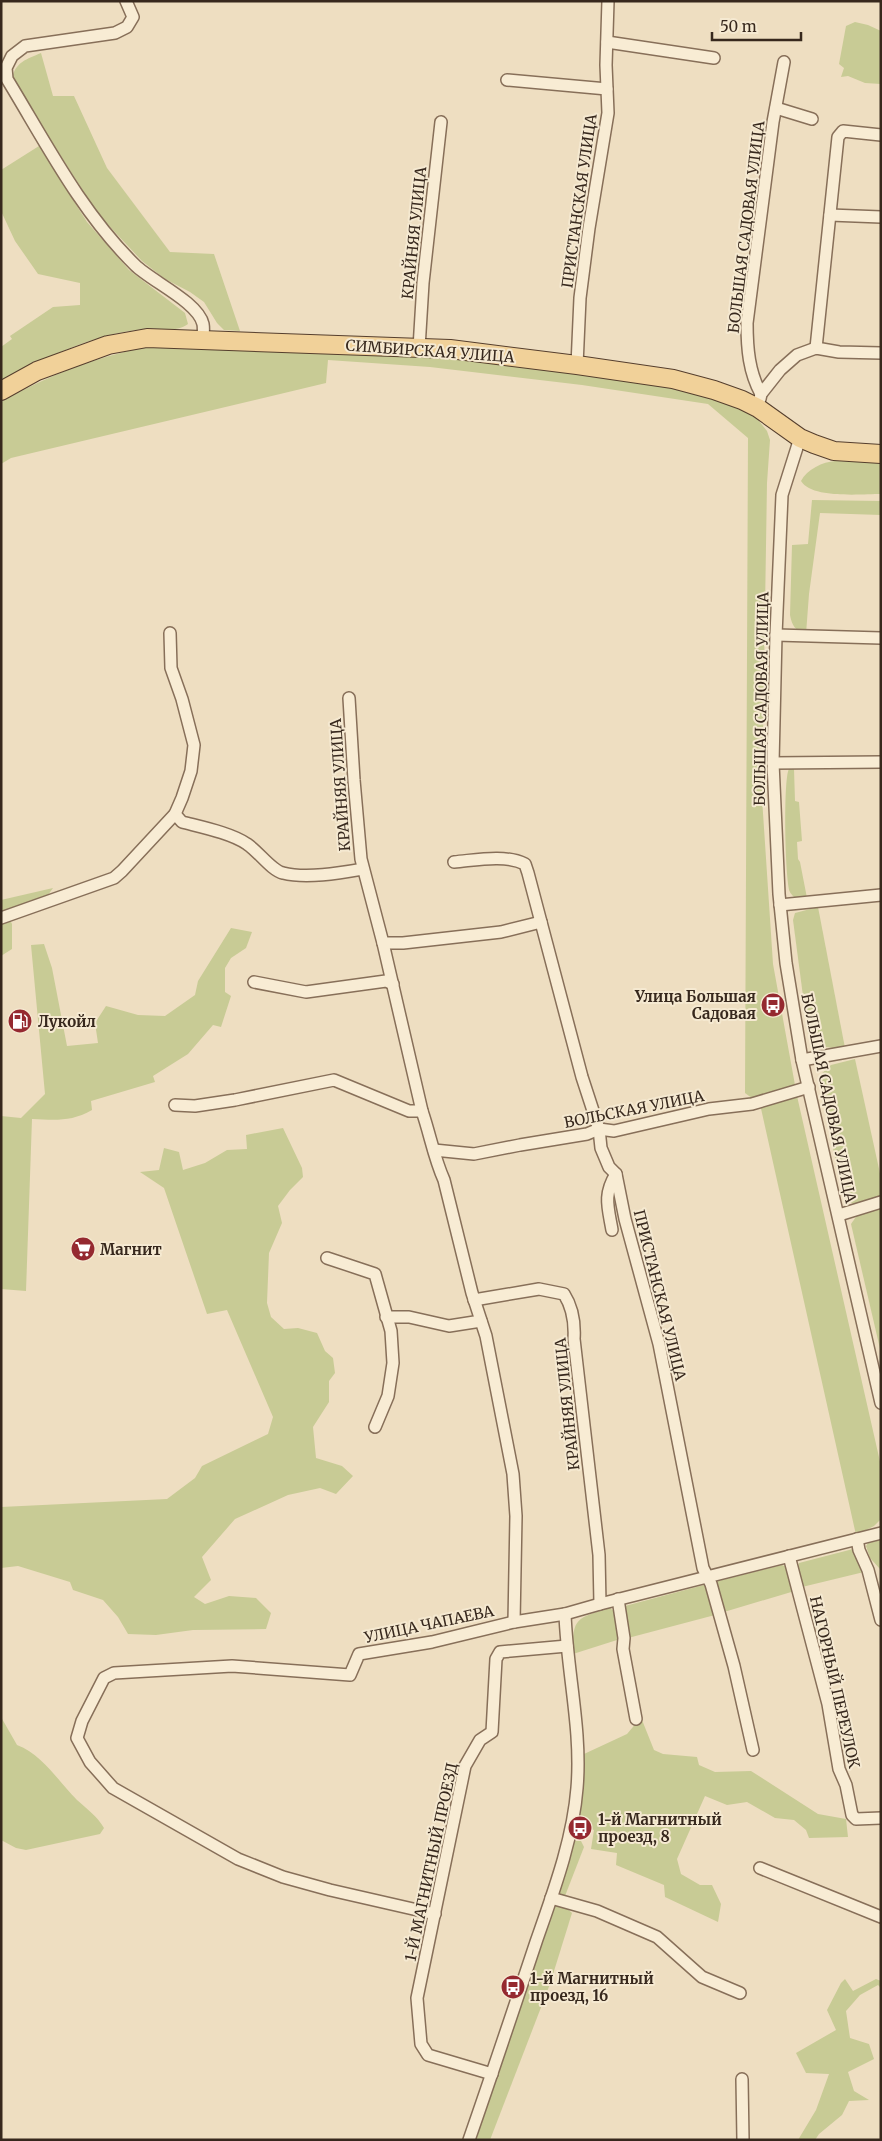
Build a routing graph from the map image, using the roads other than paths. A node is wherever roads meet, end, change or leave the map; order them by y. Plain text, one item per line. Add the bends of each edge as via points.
1 (126, 1) edge
2 (608, 1) edge
3 (607, 42) junction
4 (714, 58) dead end
5 (784, 62) dead end
6 (508, 80) dead end
7 (607, 89) junction
8 (776, 108) junction
9 (812, 119) dead end
10 (441, 122) dead end
11 (881, 135) edge
12 (830, 214) junction
13 (881, 217) edge
14 (203, 340) junction
15 (420, 348) junction
16 (816, 348) junction
17 (881, 352) edge
18 (577, 365) junction
19 (1, 391) edge
20 (760, 401) junction
21 (800, 438) junction
22 (881, 454) edge
23 (170, 633) dead end
24 (776, 635) junction
25 (881, 638) edge
26 (350, 698) dead end
27 (881, 762) edge
28 (773, 763) junction
29 (174, 814) junction
30 (454, 862) dead end
31 (363, 869) junction
32 (881, 895) edge
33 (780, 905) junction
34 (1, 918) edge
35 (541, 922) junction
36 (383, 943) junction
37 (254, 982) dead end
38 (393, 984) junction
39 (881, 1046) edge
40 (802, 1060) junction
41 (809, 1087) junction
42 (175, 1105) dead end
43 (422, 1111) junction
44 (599, 1129) junction
45 (434, 1150) junction
46 (616, 1174) junction
47 (881, 1202) edge
48 (839, 1215) junction
49 (612, 1230) dead end
50 (327, 1258) dead end
51 (474, 1300) junction
52 (386, 1317) junction
53 (481, 1321) junction
54 (879, 1384) edge
55 (881, 1403) edge
56 (375, 1427) dead end
57 (881, 1532) edge
58 (857, 1539) junction
59 (789, 1556) junction
60 (708, 1576) junction
61 (618, 1599) junction
62 (600, 1604) junction
63 (566, 1614) junction
64 (881, 1620) edge
65 (514, 1622) junction
66 (567, 1646) junction
67 (636, 1719) dead end
68 (753, 1750) dead end
69 (881, 1818) edge
70 (760, 1868) dead end
71 (551, 1898) junction
72 (436, 1914) junction
73 (881, 1917) edge
74 (740, 1994) dead end
75 (492, 2074) junction
76 (742, 2079) dead end
77 (470, 2140) edge
78 (743, 2140) edge

1 - 14 street via 133,17 127,27 115,33 25,46 12,56 6,68 7,79 92,217 135,266 186,301 203,323
2 - 3 street, ПРИСТАНСКАЯ УЛИЦА
3 - 4 street
3 - 7 street, ПРИСТАНСКАЯ УЛИЦА
5 - 8 street, БОЛЬШАЯ САДОВАЯ УЛИЦА
6 - 7 street
7 - 18 street, ПРИСТАНСКАЯ УЛИЦА via 608,112 580,298
8 - 9 street
8 - 20 street, БОЛЬШАЯ САДОВАЯ УЛИЦА via 747,324 748,350
10 - 15 street, КРАЙНЯЯ УЛИЦА via 422,283
11 - 12 street via 843,131 838,137
12 - 13 street
12 - 16 street
14 - 15 main road, СИМБИРСКАЯ УЛИЦА
14 - 19 main road, СИМБИРСКАЯ УЛИЦА via 147,338 108,345 37,371
15 - 18 main road, СИМБИРСКАЯ УЛИЦА
16 - 17 street via 839,352
16 - 20 street via 797,355 780,370
18 - 20 main road, СИМБИРСКАЯ УЛИЦА via 672,379
20 - 21 main road, СИМБИРСКАЯ УЛИЦА
21 - 22 main road, СИМБИРСКАЯ УЛИЦА via 834,451
21 - 24 street, БОЛЬШАЯ САДОВАЯ УЛИЦА via 782,495
23 - 29 street via 171,668 194,745 191,771
24 - 25 street
24 - 28 street, БОЛЬШАЯ САДОВАЯ УЛИЦА
26 - 31 street, КРАЙНЯЯ УЛИЦА
27 - 28 street
28 - 33 street, БОЛЬШАЯ САДОВАЯ УЛИЦА
29 - 31 street, КРАЙНЯЯ УЛИЦА via 182,822 246,843 275,870 283,873 324,875
29 - 34 street via 114,878
30 - 35 street, ПРИСТАНСКАЯ УЛИЦА via 495,858 515,859 525,864
31 - 36 street, КРАЙНЯЯ УЛИЦА
32 - 33 street
33 - 40 street, БОЛЬШАЯ САДОВАЯ УЛИЦА
35 - 36 street via 500,932
35 - 44 street, ПРИСТАНСКАЯ УЛИЦА
36 - 38 street, КРАЙНЯЯ УЛИЦА
37 - 38 street via 306,992 386,981
38 - 43 street, КРАЙНЯЯ УЛИЦА
39 - 40 street
40 - 41 street, БОЛЬШАЯ САДОВАЯ УЛИЦА
41 - 44 street, ВОЛЬСКАЯ УЛИЦА via 752,1104 701,1111 614,1131
41 - 48 street, БОЛЬШАЯ САДОВАЯ УЛИЦА
42 - 43 street via 195,1106 235,1100 334,1080 409,1111
43 - 45 street, КРАЙНЯЯ УЛИЦА
44 - 45 street, ВОЛЬСКАЯ УЛИЦА via 587,1134 474,1154
44 - 46 street, ПРИСТАНСКАЯ УЛИЦА via 601,1148 609,1167
45 - 51 street, КРАЙНЯЯ УЛИЦА
46 - 49 street via 606,1196
46 - 60 street, ПРИСТАНСКАЯ УЛИЦА via 658,1344 703,1568
47 - 48 street
48 - 54 street, БОЛЬШАЯ САДОВАЯ УЛИЦА
50 - 52 street via 375,1274
51 - 53 street, КРАЙНЯЯ УЛИЦА
51 - 62 street, КРАЙНЯЯ УЛИЦА via 539,1289 564,1294 569,1302 575,1325 599,1556
52 - 53 street via 409,1317 449,1326
52 - 56 street via 391,1331 393,1363 388,1396
53 - 65 street, КРАЙНЯЯ УЛИЦА via 513,1474 516,1516
54 - 55 street, БОЛЬШАЯ САДОВАЯ УЛИЦА
57 - 58 street, УЛИЦА ЧАПАЕВА
58 - 59 street, УЛИЦА ЧАПАЕВА
58 - 64 street
59 - 60 street, УЛИЦА ЧАПАЕВА
59 - 69 street, НАГОРНЫЙ ПЕРЕУЛОК via 828,1704 839,1769 852,1815 856,1819
60 - 61 street, УЛИЦА ЧАПАЕВА
60 - 68 street, ПРИСТАНСКАЯ УЛИЦА via 734,1666
61 - 62 street, УЛИЦА ЧАПАЕВА
61 - 67 street
62 - 63 street, УЛИЦА ЧАПАЕВА
63 - 65 street, УЛИЦА ЧАПАЕВА
63 - 66 street
65 - 72 street, УЛИЦА ЧАПАЕВА via 432,1642 359,1654 350,1675 232,1666 114,1673 104,1678 82,1721 78,1738 90,1762 113,1788 200,1839 283,1877
66 - 71 street via 578,1751 577,1788 572,1824
66 - 72 street, 1-Й МАГНИТНЫЙ ПРОЕЗД via 500,1652 496,1659 492,1732 480,1740 465,1766
70 - 73 street
71 - 74 street via 597,1911 657,1937 702,1977
71 - 75 street
72 - 75 street, 1-Й МАГНИТНЫЙ ПРОЕЗД via 417,1998 421,2044 428,2055
75 - 77 street
76 - 78 street

